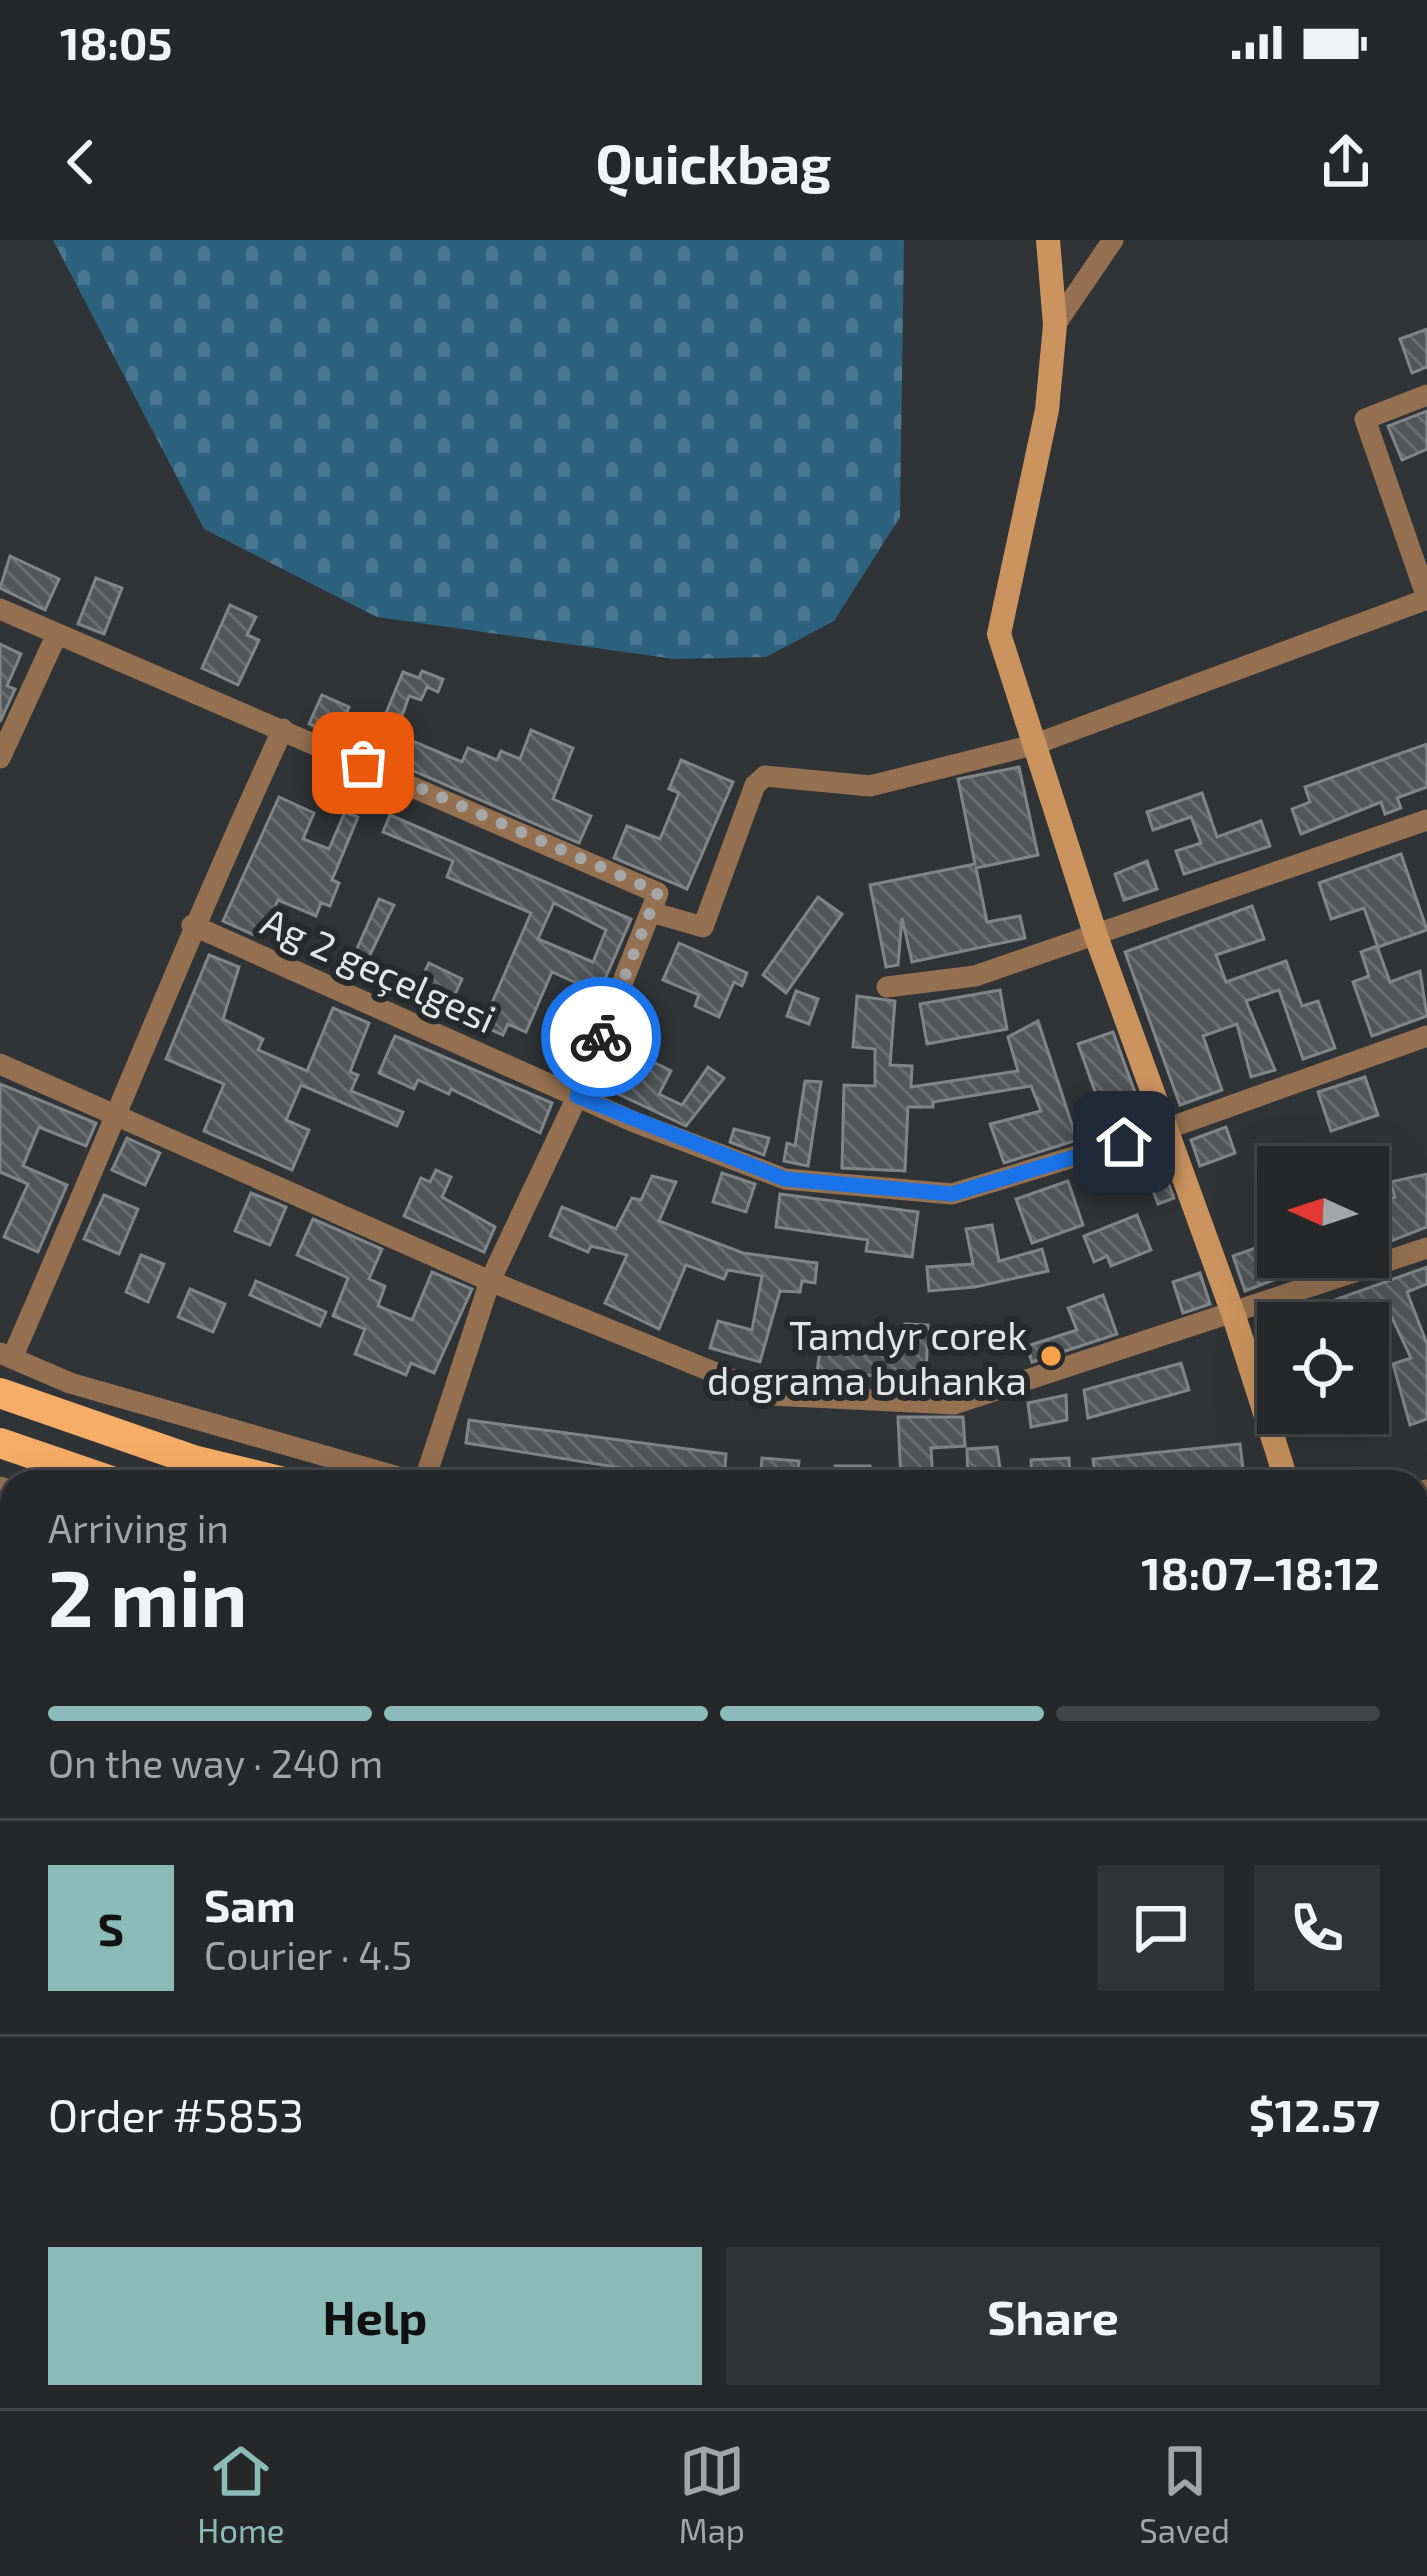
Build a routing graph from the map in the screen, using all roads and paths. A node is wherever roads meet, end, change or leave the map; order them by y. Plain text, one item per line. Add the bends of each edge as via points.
1 (1048, 240) edge
2 (1113, 240) edge
3 (1055, 325) junction
4 (1427, 395) edge
5 (1427, 598) edge
6 (0, 609) edge
7 (57, 634) junction
8 (283, 729) junction
9 (1033, 745) junction
10 (0, 758) edge
11 (1427, 820) edge
12 (654, 902) junction
13 (193, 926) junction
14 (1096, 936) junction
15 (887, 987) dead end
16 (1427, 1036) edge
17 (0, 1064) edge
18 (577, 1096) junction
19 (119, 1115) junction
20 (1166, 1129) junction
21 (1427, 1248) edge
22 (490, 1281) junction
23 (1234, 1316) junction
24 (6, 1355) edge
25 (0, 1393) edge
26 (0, 1443) edge
27 (77, 1470) edge
28 (238, 1470) edge
29 (378, 1470) edge
30 (424, 1470) edge
31 (1285, 1470) edge

1 - 3 street
2 - 3 street
3 - 9 street via 1047,410 999,634
4 - 5 street via 1365,419
5 - 9 street
6 - 7 street
7 - 8 street
7 - 10 street
8 - 12 street
8 - 13 street
9 - 12 street via 869,786 765,776 754,785 703,927
9 - 14 street
11 - 14 street
12 - 18 street
13 - 18 street, Ag 2 geçelgesi
13 - 19 street
14 - 15 street via 975,976
14 - 20 street
16 - 20 street, Ag 2 geçelgesi
17 - 19 street
18 - 20 street, Ag 2 geçelgesi via 785,1179 952,1194
18 - 22 street
19 - 22 street
19 - 24 street
20 - 23 street
21 - 23 street
22 - 23 street via 770,1395 954,1404
22 - 30 street
23 - 31 street
24 - 29 street via 70,1383
25 - 28 main road
26 - 27 main road

